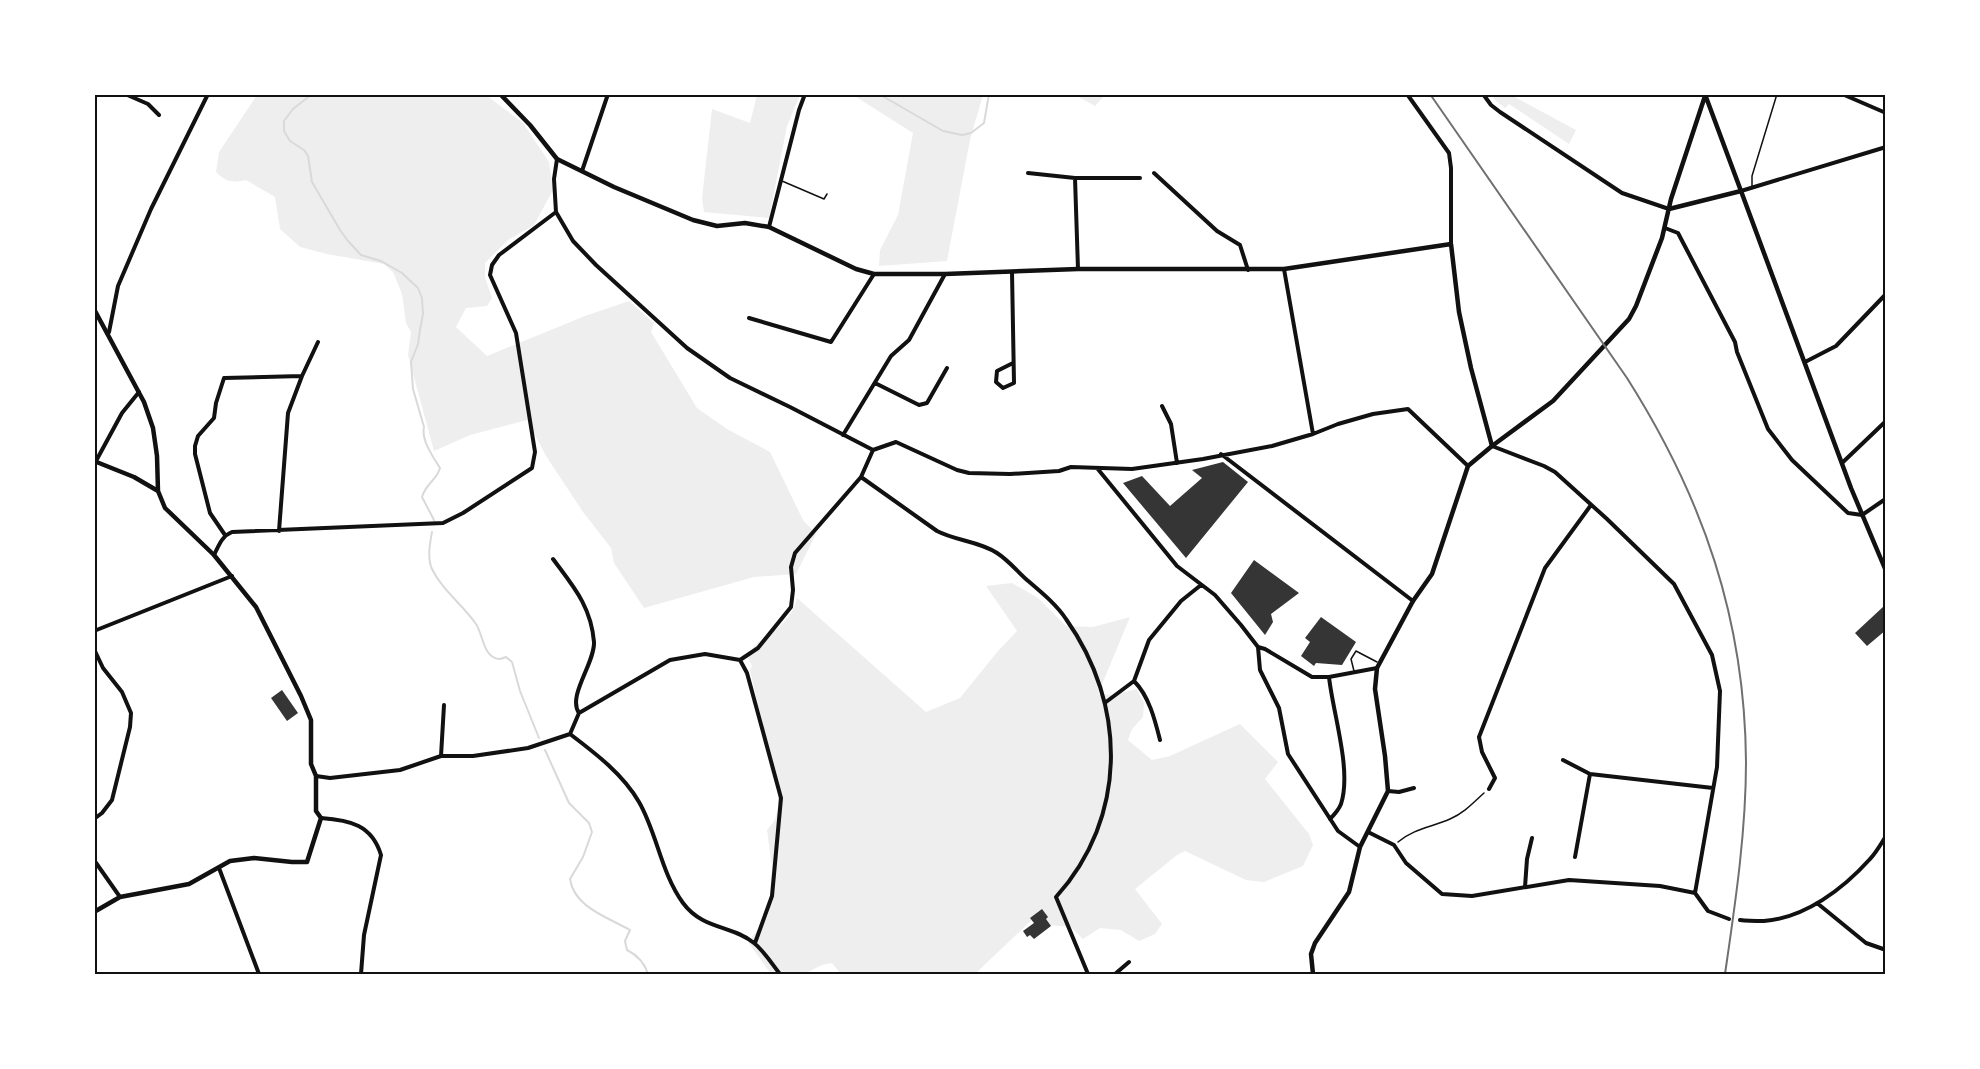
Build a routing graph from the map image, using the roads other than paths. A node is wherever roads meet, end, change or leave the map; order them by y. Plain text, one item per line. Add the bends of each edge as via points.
1 (125, 94) edge
2 (208, 94) edge
3 (500, 94) edge
4 (608, 94) edge
5 (805, 94) edge
6 (1407, 94) edge
7 (1483, 94) edge
8 (1777, 94) edge
9 (1842, 94) edge
10 (1705, 95) edge
11 (1886, 113) edge
12 (159, 115) dead end
13 (1886, 147) edge
14 (556, 159) junction
15 (582, 171) junction
16 (1028, 173) dead end
17 (1154, 173) dead end
18 (1075, 178) junction
19 (1140, 178) dead end
20 (781, 181) junction
21 (1752, 188) junction
22 (1741, 191) junction
23 (827, 194) dead end
24 (1669, 208) junction
25 (556, 212) junction
26 (769, 227) junction
27 (1665, 228) junction
28 (1451, 244) junction
29 (1078, 268) junction
30 (1284, 269) junction
31 (1248, 270) junction
32 (1012, 272) junction
33 (873, 274) junction
34 (945, 274) junction
35 (1886, 294) edge
36 (94, 309) edge
37 (749, 318) dead end
38 (109, 332) junction
39 (318, 342) dead end
40 (1805, 362) junction
41 (1013, 363) junction
42 (947, 368) dead end
43 (302, 376) junction
44 (875, 383) junction
45 (139, 392) junction
46 (1162, 406) dead end
47 (1886, 421) edge
48 (1312, 434) junction
49 (843, 435) junction
50 (1492, 446) junction
51 (873, 450) junction
52 (1221, 454) junction
53 (95, 461) edge
54 (1177, 463) junction
55 (1842, 463) junction
56 (1468, 466) junction
57 (1097, 468) junction
58 (861, 477) junction
59 (158, 491) junction
60 (1886, 503) edge
61 (1591, 505) junction
62 (1862, 515) junction
63 (279, 531) junction
64 (225, 535) junction
65 (214, 555) junction
66 (553, 558) dead end
67 (1886, 571) edge
68 (232, 576) junction
69 (1201, 585) junction
70 (1413, 601) junction
71 (94, 631) edge
72 (1258, 647) junction
73 (94, 649) edge
74 (740, 660) junction
75 (1378, 666) junction
76 (1354, 672) junction
77 (1329, 677) junction
78 (1134, 681) junction
79 (1106, 702) junction
80 (444, 705) dead end
81 (579, 713) junction
82 (570, 734) junction
83 (1161, 740) dead end
84 (441, 756) junction
85 (1563, 760) dead end
86 (1590, 774) junction
87 (316, 776) junction
88 (1414, 788) dead end
89 (1713, 788) junction
90 (1489, 789) road end
91 (1388, 791) junction
92 (321, 818) junction
93 (94, 819) edge
94 (1330, 819) junction
95 (1368, 832) junction
96 (1886, 836) edge
97 (1532, 838) dead end
98 (1360, 847) junction
99 (1575, 857) dead end
100 (94, 860) edge
101 (219, 868) junction
102 (1525, 887) junction
103 (1695, 893) junction
104 (120, 897) junction
105 (1817, 903) junction
106 (94, 912) edge
107 (1729, 919) dead end
108 (1740, 920) dead end
109 (754, 943) junction
110 (1886, 950) edge
111 (1129, 962) dead end
112 (259, 975) edge
113 (361, 975) edge
114 (780, 975) edge
115 (1088, 975) edge
116 (1115, 975) edge
117 (1313, 975) edge

1 - 12 street via 148,104
2 - 38 street via 117,286
3 - 14 street
4 - 15 street
5 - 20 street
6 - 28 street via 1449,153
7 - 24 street via 1500,112 1622,193
8 - 21 lane via 1752,176
9 - 11 street
10 - 22 street
10 - 24 street
13 - 21 street
14 - 15 street
14 - 25 street
15 - 26 street via 693,220 717,226 745,223
16 - 18 street
17 - 31 street via 1217,231 1240,245
18 - 19 street
18 - 29 street
20 - 23 lane via 824,200
20 - 26 street
21 - 22 street
22 - 24 street
22 - 40 street
24 - 27 street
25 - 49 street via 573,241 687,348 730,378
25 - 63 street via 499,255 490,275 516,333 535,452 532,468 443,523
26 - 33 street
27 - 50 street via 1629,319 1552,401
27 - 62 street via 1678,233 1736,342 1768,429 1792,460 1848,513
28 - 30 street
28 - 50 street via 1459,312
29 - 31 street
29 - 32 street
30 - 31 street
30 - 48 street
32 - 34 street
32 - 41 street
33 - 34 street
33 - 37 street via 831,342
34 - 44 street via 909,340 891,356
35 - 40 street via 1836,346
36 - 38 street
38 - 45 street
39 - 43 street
40 - 55 street
41 - 41 street via 1014,383 1003,388 996,382 997,371
42 - 44 street via 927,403 919,405
43 - 63 street via 288,413
43 - 64 street via 224,378 214,417 198,436 195,454 210,513
44 - 49 street
45 - 53 street
45 - 59 street via 153,428
46 - 54 street via 1172,424
47 - 55 street
48 - 52 street via 1272,446
48 - 56 street via 1356,419 1408,409
49 - 51 street
50 - 56 street
50 - 61 street via 1555,472
51 - 57 street via 896,442 969,473
51 - 58 street
52 - 54 street
52 - 70 street
53 - 59 street
54 - 57 street via 1132,469
55 - 62 street
56 - 70 street via 1432,574
57 - 69 street via 1177,566
58 - 74 street via 795,553 791,607 758,648
58 - 79 street via 937,531 999,555 1055,606 1084,649
59 - 65 street via 165,508
60 - 62 street via 1884,500
61 - 89 street via 1674,585 1712,655 1720,691
61 - 90 street via 1545,568 1479,737 1495,778
62 - 67 street
63 - 64 street
64 - 65 street
65 - 68 street
66 - 81 street via 590,614 594,644 576,696 575,708
68 - 71 street
68 - 87 street via 256,607 301,696 311,720 311,764
69 - 72 street via 1222,603
69 - 78 street via 1180,601 1149,640
70 - 75 street
72 - 77 street via 1312,677
72 - 94 street via 1260,670 1279,708 1288,754
73 - 93 street via 131,713 112,800
74 - 81 street via 705,654 670,660
74 - 109 street via 747,673 781,798 772,896
75 - 76 street
75 - 76 lane via 1356,651 1351,659
75 - 91 street via 1375,690
76 - 77 street
77 - 94 street via 1346,771 1341,805
78 - 79 street
78 - 83 street via 1141,688
79 - 115 street via 1112,751 1099,824 1080,867 1056,897
80 - 84 street
81 - 82 street
82 - 84 street via 528,748 474,756
82 - 109 street via 598,756 639,802 683,903 707,924
84 - 87 street via 399,770 330,778
85 - 86 street
86 - 89 street
86 - 99 street
87 - 92 street via 316,811
88 - 91 street
89 - 103 street
91 - 95 street
92 - 101 street via 307,861 254,858 230,861
92 - 113 street via 356,824 369,831 378,843 381,855 364,935
94 - 98 street via 1338,831
95 - 98 street
95 - 102 street via 1394,845 1406,863 1442,894 1472,896
96 - 105 street via 1871,858
97 - 102 street
98 - 117 street via 1349,892 1311,954
100 - 104 street
101 - 104 street via 189,884
101 - 112 street
102 - 103 street via 1569,880 1660,886
103 - 107 street via 1708,911
104 - 106 street
105 - 108 street via 1765,921
105 - 110 street via 1866,943
109 - 114 street
111 - 116 street

